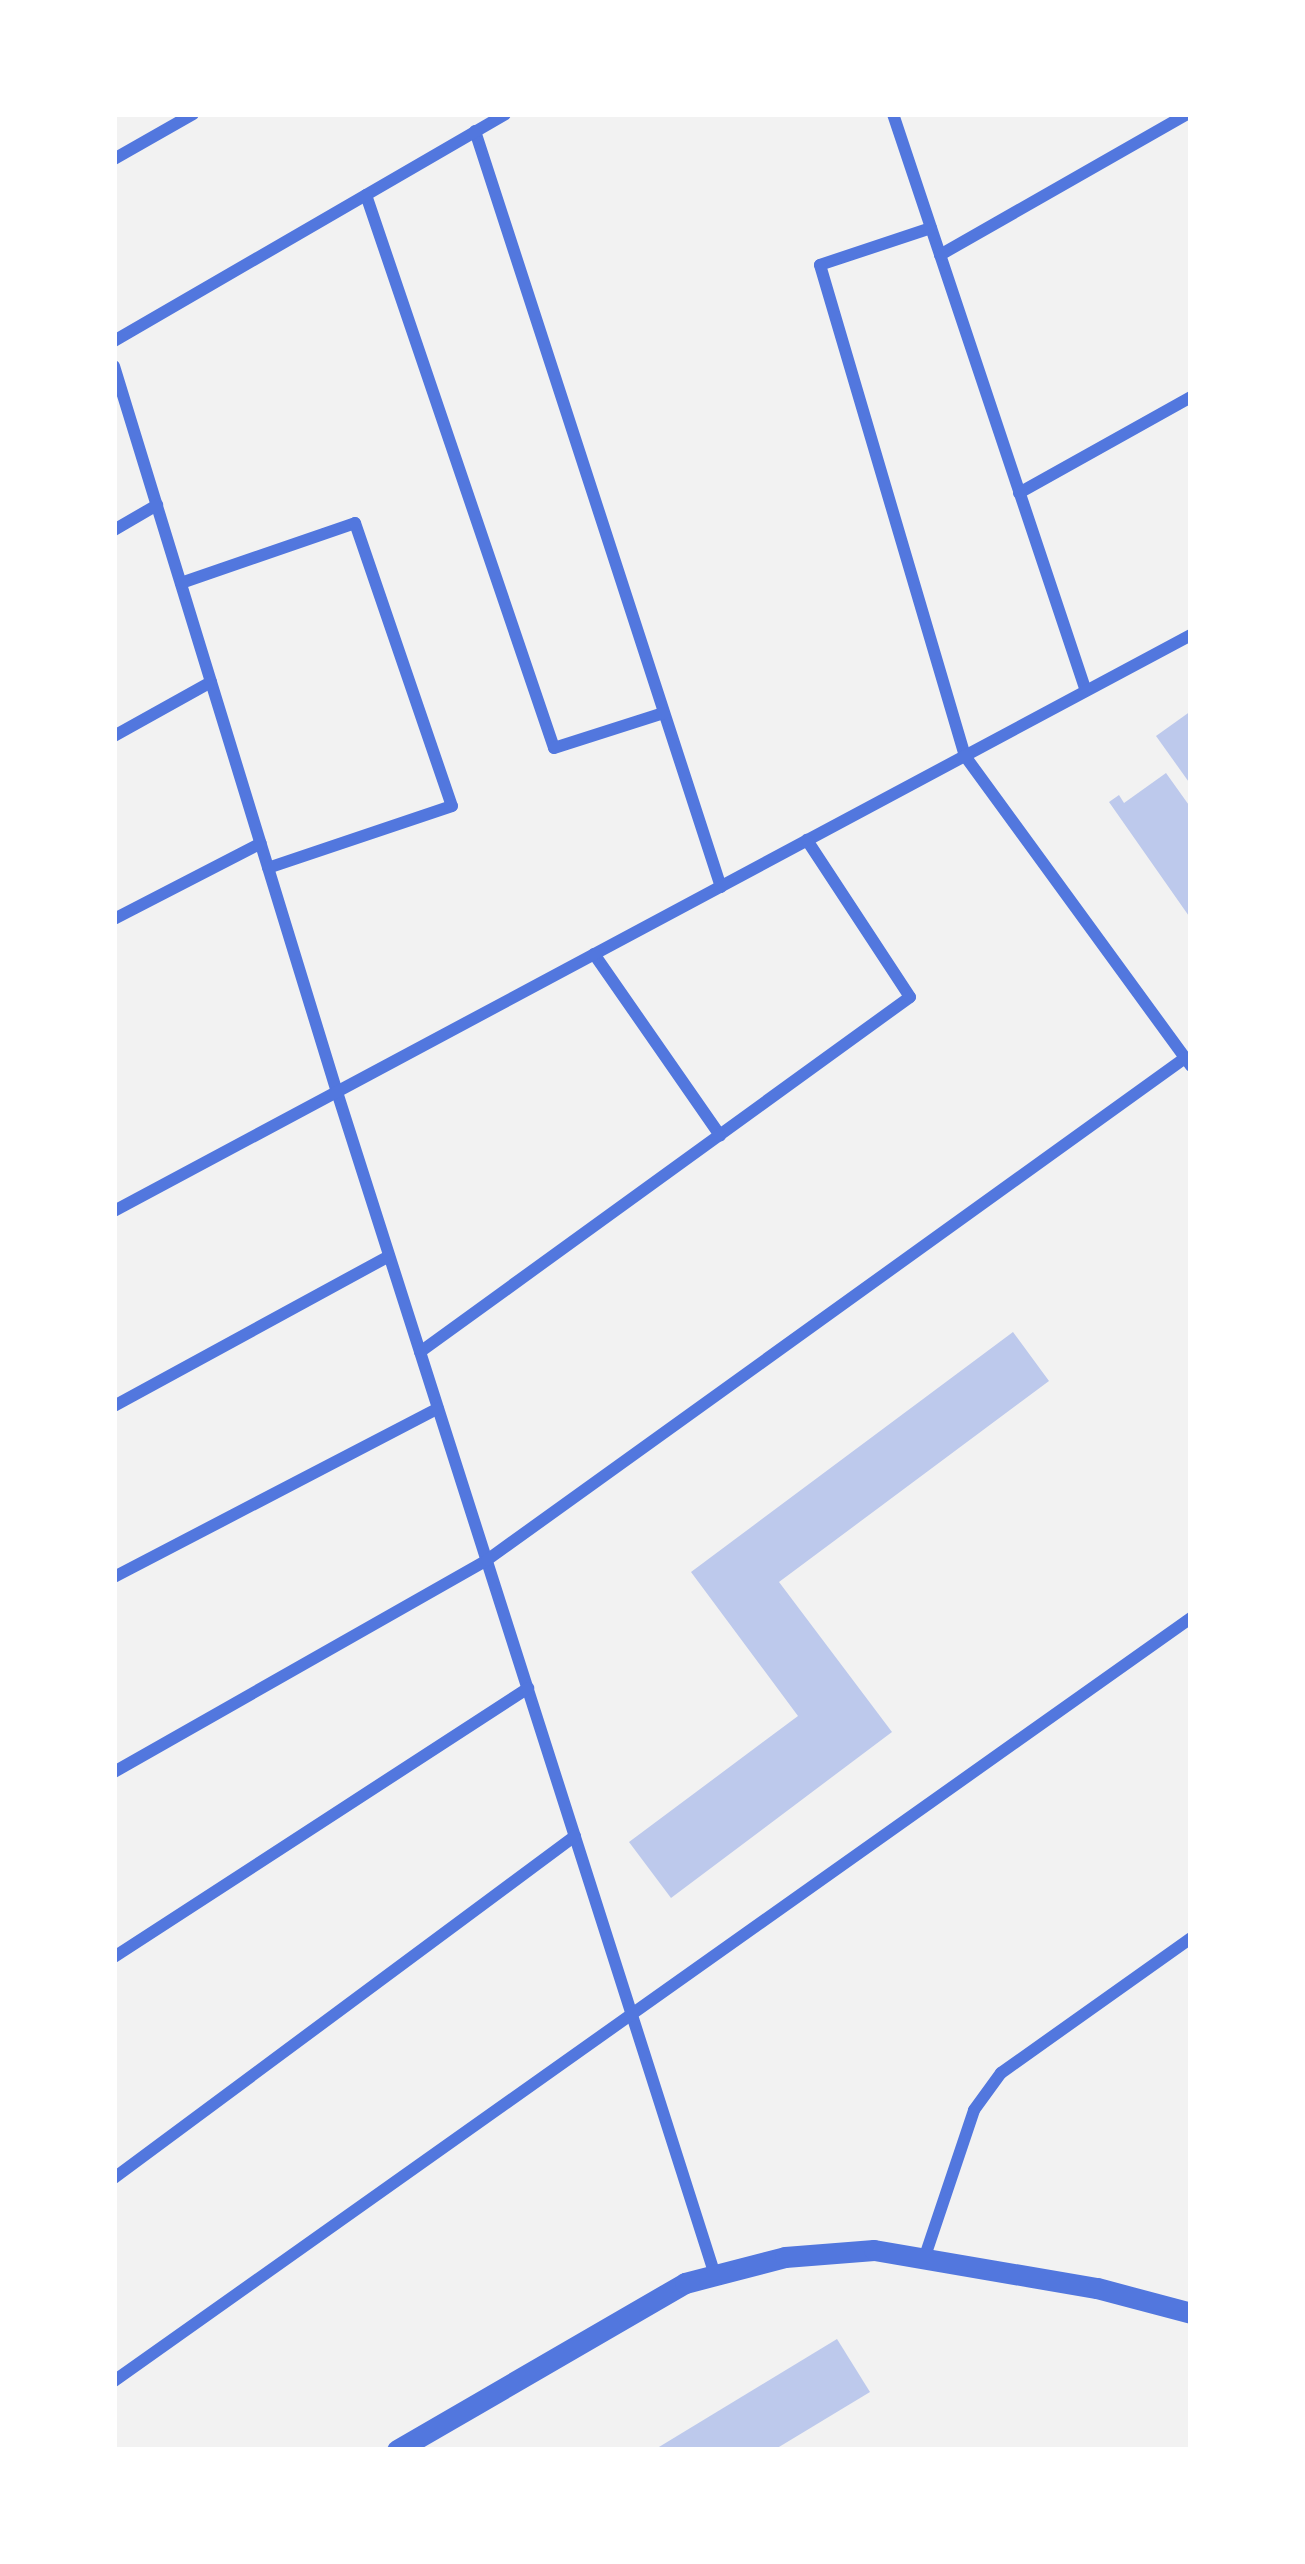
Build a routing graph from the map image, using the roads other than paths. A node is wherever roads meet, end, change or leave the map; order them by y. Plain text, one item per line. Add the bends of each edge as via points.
1 (193, 114) edge
2 (505, 114) edge
3 (892, 114) edge
4 (1187, 114) edge
5 (475, 131) junction
6 (114, 159) edge
7 (367, 195) junction
8 (931, 228) junction
9 (940, 255) junction
10 (114, 341) edge
11 (114, 366) edge
12 (1191, 397) edge
13 (1019, 493) junction
14 (157, 505) junction
15 (114, 530) edge
16 (181, 583) junction
17 (1191, 635) edge
18 (211, 682) junction
19 (1086, 692) junction
20 (664, 713) junction
21 (114, 736) edge
22 (964, 756) junction
23 (807, 840) junction
24 (261, 843) junction
25 (268, 868) junction
26 (721, 887) junction
27 (114, 919) edge
28 (594, 954) junction
29 (1188, 1062) edge
30 (337, 1091) junction
31 (720, 1135) junction
32 (114, 1211) edge
33 (389, 1256) junction
34 (420, 1352) junction
35 (114, 1406) edge
36 (438, 1408) junction
37 (487, 1560) junction
38 (114, 1577) edge
39 (1191, 1618) edge
40 (528, 1688) junction
41 (114, 1772) edge
42 (575, 1836) junction
43 (1191, 1938) edge
44 (114, 1957) edge
45 (634, 2018) junction
46 (114, 2179) edge
47 (923, 2260) junction
48 (716, 2275) junction
49 (1191, 2313) edge
50 (114, 2381) edge
51 (397, 2450) edge

1 - 6 street
2 - 5 street
3 - 8 street
4 - 9 street
5 - 7 street
5 - 20 street
7 - 10 street
7 - 20 street via 554,748
8 - 9 street
8 - 22 street via 820,265
9 - 13 street
11 - 14 street
12 - 13 street
13 - 19 street
14 - 15 street
14 - 16 street
16 - 18 street
16 - 25 street via 355,523 452,806
17 - 19 street
18 - 21 street
18 - 24 street
19 - 22 street
20 - 26 street
22 - 23 street
22 - 29 street
23 - 26 street
23 - 31 street via 910,997
24 - 25 street
24 - 27 street
25 - 30 street
26 - 28 street
28 - 30 street
28 - 31 street
29 - 37 street
30 - 32 street
30 - 33 street
31 - 34 street
33 - 34 street
33 - 35 street
34 - 36 street
36 - 37 street
36 - 38 street
37 - 40 street
37 - 41 street
39 - 45 street
40 - 42 street
40 - 44 street
42 - 45 street
42 - 46 street
43 - 47 street via 1000,2073 974,2110
45 - 48 street
45 - 50 street
47 - 48 street via 874,2250 784,2257
47 - 49 street via 1097,2288
48 - 51 street via 685,2283

